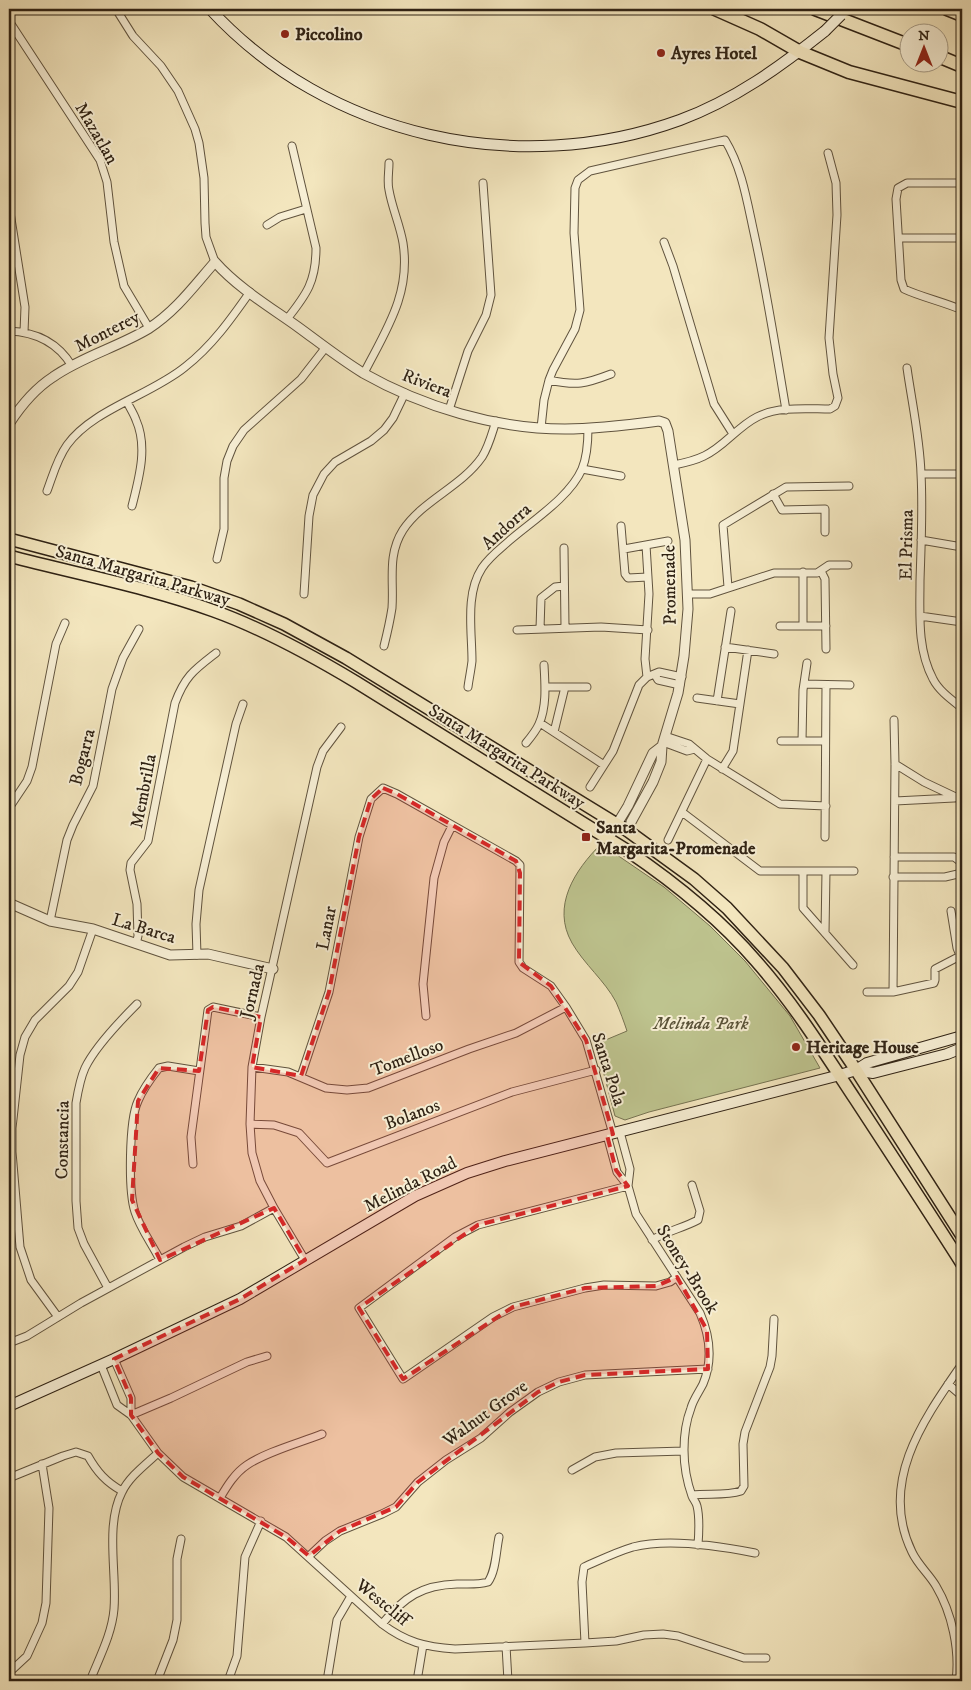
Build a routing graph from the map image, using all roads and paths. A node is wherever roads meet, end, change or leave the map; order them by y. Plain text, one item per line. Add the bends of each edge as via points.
1 (116, 9) edge
2 (210, 9) edge
3 (715, 9) edge
4 (816, 9) edge
5 (845, 9) edge
6 (948, 9) edge
7 (962, 14) edge
8 (9, 21) edge
9 (898, 41) edge
10 (800, 52) junction
11 (948, 60) edge
12 (962, 66) edge
13 (962, 102) edge
14 (292, 146) dead end
15 (828, 153) dead end
16 (389, 163) dead end
17 (483, 182) dead end
18 (962, 183) edge
19 (9, 206) edge
20 (306, 209) junction
21 (267, 225) dead end
22 (899, 238) junction
23 (962, 238) edge
24 (664, 242) dead end
25 (216, 262) junction
26 (250, 292) junction
27 (962, 310) edge
28 (287, 319) junction
29 (149, 328) junction
30 (9, 330) edge
31 (24, 332) junction
32 (326, 347) junction
33 (72, 366) junction
34 (907, 368) dead end
35 (364, 373) junction
36 (611, 374) dead end
37 (549, 380) junction
38 (405, 393) junction
39 (127, 402) junction
40 (449, 410) junction
41 (786, 410) junction
42 (496, 421) junction
43 (665, 423) joint
44 (9, 424) edge
45 (541, 428) junction
46 (588, 428) junction
47 (733, 434) junction
48 (674, 465) junction
49 (582, 469) junction
50 (921, 474) junction
51 (962, 474) edge
52 (621, 476) dead end
53 (849, 486) dead end
54 (47, 491) dead end
55 (773, 494) junction
56 (132, 506) dead end
57 (621, 526) dead end
58 (825, 532) dead end
59 (9, 539) edge
60 (921, 540) junction
61 (668, 541) dead end
62 (646, 545) junction
63 (962, 547) edge
64 (564, 548) dead end
65 (624, 549) junction
66 (9, 556) edge
67 (217, 559) dead end
68 (848, 565) dead end
69 (822, 571) junction
70 (803, 572) junction
71 (648, 578) junction
72 (564, 586) junction
73 (728, 588) junction
74 (304, 594) dead end
75 (688, 594) junction
76 (731, 611) dead end
77 (920, 616) junction
78 (962, 622) edge
79 (65, 623) dead end
80 (780, 626) dead end
81 (803, 626) junction
82 (826, 626) junction
83 (565, 627) junction
84 (139, 629) dead end
85 (540, 629) junction
86 (517, 630) dead end
87 (648, 630) junction
88 (384, 646) dead end
89 (725, 647) junction
90 (826, 649) dead end
91 (748, 650) junction
92 (216, 653) dead end
93 (774, 654) dead end
94 (807, 663) dead end
95 (544, 666) dead end
96 (651, 676) junction
97 (681, 681) junction
98 (804, 684) junction
99 (826, 685) junction
100 (850, 685) dead end
101 (468, 687) dead end
102 (546, 687) junction
103 (565, 687) junction
104 (587, 687) dead end
105 (696, 698) dead end
106 (717, 701) junction
107 (243, 704) dead end
108 (740, 704) junction
109 (962, 708) edge
110 (894, 720) dead end
111 (540, 723) junction
112 (341, 727) dead end
113 (554, 732) junction
114 (663, 741) junction
115 (781, 741) dead end
116 (802, 741) junction
117 (825, 741) junction
118 (526, 743) dead end
119 (707, 759) junction
120 (895, 764) junction
121 (604, 765) junction
122 (722, 769) junction
123 (642, 777) junction
124 (653, 782) junction
125 (590, 787) dead end
126 (959, 799) edge
127 (895, 801) junction
128 (826, 806) junction
129 (9, 808) edge
130 (682, 812) junction
131 (616, 824) junction
132 (452, 826) junction
133 (630, 826) junction
134 (825, 837) dead end
135 (608, 838) junction
136 (668, 840) dead end
137 (618, 845) junction
138 (894, 857) junction
139 (962, 863) edge
140 (803, 871) junction
141 (826, 871) junction
142 (854, 871) dead end
143 (962, 873) edge
144 (893, 877) junction
145 (9, 903) edge
146 (951, 911) dead end
147 (50, 921) junction
148 (93, 929) junction
149 (825, 933) junction
150 (136, 944) junction
151 (197, 955) junction
152 (962, 958) edge
153 (853, 965) dead end
154 (273, 968) junction
155 (867, 992) dead end
156 (893, 992) junction
157 (137, 1004) dead end
158 (566, 1006) junction
159 (426, 1016) dead end
160 (261, 1017) junction
161 (962, 1036) edge
162 (962, 1048) edge
163 (252, 1067) junction
164 (596, 1070) junction
165 (856, 1070) junction
166 (199, 1071) junction
167 (840, 1075) junction
168 (301, 1076) junction
169 (250, 1124) junction
170 (613, 1134) junction
171 (629, 1163) junction
172 (192, 1164) dead end
173 (616, 1167) junction
174 (692, 1185) dead end
175 (628, 1186) junction
176 (274, 1208) junction
177 (962, 1236) edge
178 (652, 1240) junction
179 (160, 1260) junction
180 (305, 1260) junction
181 (962, 1264) edge
182 (677, 1277) junction
183 (108, 1288) junction
184 (58, 1317) junction
185 (774, 1319) dead end
186 (9, 1344) edge
187 (268, 1356) dead end
188 (114, 1359) junction
189 (962, 1364) edge
190 (101, 1365) junction
191 (708, 1369) junction
192 (948, 1384) junction
193 (128, 1392) junction
194 (962, 1396) edge
195 (115, 1398) junction
196 (9, 1406) edge
197 (131, 1415) junction
198 (322, 1434) dead end
199 (684, 1451) junction
200 (158, 1453) junction
201 (42, 1464) junction
202 (572, 1470) dead end
203 (9, 1478) edge
204 (122, 1491) junction
205 (692, 1495) junction
206 (220, 1498) junction
207 (261, 1521) junction
208 (499, 1537) dead end
209 (181, 1539) dead end
210 (698, 1545) junction
211 (755, 1553) dead end
212 (309, 1556) junction
213 (351, 1596) junction
214 (382, 1624) junction
215 (585, 1644) junction
216 (423, 1645) junction
217 (506, 1646) junction
218 (766, 1658) dead end
219 (13, 1669) dead end
220 (90, 1681) edge
221 (157, 1681) edge
222 (228, 1681) edge
223 (327, 1681) edge
224 (417, 1681) edge
225 (508, 1681) edge
226 (956, 1681) edge

1 - 25 street via 133,36 161,66 178,91 195,128 204,178 206,237
2 - 10 main road via 274,65 344,106 406,130 493,146 570,145 652,129 733,95
3 - 10 highway
4 - 9 highway
5 - 10 main road, bridge
6 - 7 highway
8 - 29 street, Mazatlan via 100,160 107,182 114,242 124,286
10 - 13 highway via 849,72
11 - 12 highway
14 - 20 street
15 - 41 street via 836,183 829,338 838,398 835,406 830,408
16 - 35 street via 388,188 403,240 403,288 395,312
17 - 40 street via 492,295 468,351
18 - 22 street via 907,183 898,188
19 - 31 street via 25,307
20 - 21 street
20 - 28 street via 316,248 316,263 304,298
22 - 23 street
22 - 27 street via 904,289
24 - 47 street via 714,404
25 - 26 street, Riviera
25 - 29 street, Monterey via 179,304
26 - 28 street, Riviera
26 - 39 street via 223,330 184,368
28 - 32 street, Riviera
29 - 33 street, Monterey
30 - 31 street
31 - 33 street via 53,344
32 - 35 street, Riviera
32 - 67 street via 301,379 244,430 233,446 226,461 224,529
33 - 44 street, Monterey via 53,377 29,399
34 - 50 street, El Prisma
35 - 38 street, Riviera
36 - 37 street via 590,382 569,384
37 - 41 street via 575,329 580,310 574,233 578,180 590,171 725,140 735,157 748,204 764,276
37 - 45 street
38 - 40 street, Riviera
38 - 74 street via 384,430 335,462 313,495
39 - 54 street via 80,430 57,462
39 - 56 street via 136,420 142,456
40 - 42 street, Riviera
41 - 47 street via 759,416
42 - 45 street, Riviera
42 - 88 street via 482,456 472,469 417,514 404,530 392,558 392,607
43 - 46 street, Riviera
43 - 48 street, Promenade
45 - 46 street, Riviera
46 - 49 street, Andorra
47 - 48 street via 705,456
48 - 75 street, Promenade via 685,540
49 - 52 street
49 - 101 street, Andorra via 562,496 496,552 482,568 471,605 472,664
50 - 51 street
50 - 60 street, El Prisma
53 - 55 street via 786,487
55 - 58 street via 782,510 825,509
55 - 73 street via 722,525
57 - 65 street
59 - 131 main road, Santa Margarita Parkway via 191,587 277,620 346,658
60 - 63 street
60 - 77 street, El Prisma
61 - 62 street
62 - 65 street
62 - 71 street
64 - 72 street
65 - 71 street via 628,578
66 - 135 main road, Santa Margarita Parkway via 186,602 229,616 271,635 350,678
68 - 69 street via 829,565
69 - 70 street
69 - 82 street
70 - 73 street via 774,573
70 - 81 street
71 - 87 street
72 - 83 street
72 - 85 street via 555,587 541,598
73 - 75 street via 710,594
75 - 97 street, Promenade
76 - 89 street
77 - 78 street
77 - 109 street, El Prisma via 921,640 933,680
79 - 129 street via 56,644 30,774
80 - 81 street
81 - 82 street
82 - 90 street
83 - 85 street
83 - 87 street
84 - 147 street, Bogarra via 123,658 112,690 93,786 67,840
85 - 86 street
87 - 96 street via 645,659
89 - 91 street
89 - 106 street
91 - 93 street
91 - 108 street
92 - 150 street, Membrilla via 190,673 182,686 148,840 131,863 137,904
94 - 98 street
95 - 102 street
96 - 97 street via 658,680
96 - 121 street via 639,685 613,751
97 - 114 street, Promenade
98 - 99 street
98 - 116 street
99 - 100 street
99 - 117 street
102 - 103 street
102 - 111 street
103 - 104 street
103 - 113 street
105 - 106 street
106 - 108 street
107 - 151 street via 199,890
108 - 122 street via 733,751
110 - 120 street
111 - 113 street
111 - 118 street
112 - 154 street, Jornada via 323,751 317,767
113 - 121 street
114 - 119 street via 687,751 695,749
114 - 123 street, Promenade via 653,752
114 - 124 street, Promenade via 662,762
115 - 116 street
116 - 117 street
117 - 128 street
119 - 122 street
119 - 130 street
120 - 126 street
120 - 127 street
121 - 125 street
122 - 128 street via 780,804
123 - 124 street
123 - 131 street, Promenade
124 - 133 street, Promenade
126 - 127 street
127 - 138 street
128 - 134 street
130 - 136 street
130 - 140 street via 760,871
131 - 133 main road, Santa Margarita Parkway
131 - 135 street, Promenade
132 - 158 street, Santa Pola via 520,866 519,962 551,986
132 - 159 street via 434,878 423,984
132 - 168 street, Lanar via 383,788 371,799 359,837 329,992
133 - 137 street, Promenade
133 - 165 main road, Santa Margarita Parkway via 754,935 798,987
135 - 137 main road, Santa Margarita Parkway
137 - 167 main road, Santa Margarita Parkway via 693,899 744,948 789,1000
138 - 139 street via 954,856
138 - 144 street
140 - 141 street
140 - 149 street via 803,908
141 - 142 street
141 - 149 street
143 - 144 street via 945,877
144 - 156 street
145 - 147 street, La Barca
146 - 152 street via 957,948
147 - 148 street, La Barca
148 - 150 street, La Barca
148 - 184 street via 78,972 69,986 35,1020 25,1037 12,1128 20,1247 31,1280
149 - 153 street
150 - 151 street, La Barca via 170,955
151 - 154 street, La Barca via 208,954
152 - 156 street via 934,969 934,983
154 - 160 street, Jornada
155 - 156 street
157 - 183 street, Constancia via 119,1022 86,1068 76,1103 77,1222 84,1244
158 - 164 street, Santa Pola via 586,1040
158 - 168 street, Tomelloso via 516,1033 368,1088 326,1088
160 - 163 street, Jornada
160 - 166 street via 214,1007 208,1010
161 - 165 main road, Melinda Road via 867,1063
162 - 165 main road, Melinda Road via 873,1073
163 - 168 street, Tomelloso
163 - 169 street, Jornada
164 - 169 street, Bolanos via 512,1092 327,1163 299,1133 274,1125
164 - 170 street, Santa Pola
165 - 167 main road, Melinda Road
165 - 177 main road, Santa Margarita Parkway
166 - 172 street via 191,1137
166 - 179 street via 168,1066 159,1068 138,1101 134,1116 132,1200
167 - 170 main road, Melinda Road
167 - 181 main road, Santa Margarita Parkway
169 - 176 street, Jornada via 252,1153 260,1181
170 - 171 street, Stoney-Brook
170 - 173 street, Stoney-Brook
170 - 180 main road, Melinda Road via 488,1166 445,1182
171 - 173 street
171 - 175 street, Stoney-Brook
173 - 175 street, Stoney-Brook
174 - 178 street via 700,1211 698,1220
175 - 178 street, Stoney-Brook via 636,1214
175 - 182 street via 478,1225 455,1237 359,1308 403,1379 493,1317 513,1307 585,1288 656,1286
176 - 179 street via 241,1226 206,1237
176 - 180 street, Jornada
178 - 182 street, Stoney-Brook
179 - 183 street
180 - 188 main road, Melinda Road via 240,1299
182 - 191 street, Stoney-Brook via 707,1330 710,1349
183 - 184 street
184 - 186 street
185 - 205 street via 770,1367 745,1432 742,1492
187 - 197 street via 247,1362
188 - 190 main road, Melinda Road
188 - 193 street, Westcliff
189 - 192 street
190 - 195 street, Westcliff
190 - 196 main road, Melinda Road
191 - 199 street, Stoney-Brook via 691,1408
191 - 212 street, Walnut Grove via 585,1375 559,1382 538,1392 482,1438 446,1460 418,1482 396,1506 340,1531
192 - 194 street
192 - 226 street via 916,1435 906,1461 901,1493 902,1523 912,1552 935,1584 952,1626
193 - 195 street
193 - 197 street, Westcliff
195 - 197 street, Westcliff via 117,1405
197 - 200 street, Westcliff
198 - 206 street via 246,1466
199 - 202 street via 616,1453 595,1457
199 - 205 street, Stoney-Brook
200 - 204 street
200 - 206 street, Westcliff via 183,1477
201 - 203 street
201 - 204 street via 76,1452 88,1456 106,1481
201 - 219 street via 50,1508 46,1602 42,1623 27,1656
204 - 220 street via 114,1525 112,1627
205 - 210 street, Stoney-Brook via 697,1506
206 - 207 street, Westcliff
207 - 212 street, Westcliff via 286,1536
207 - 222 street via 245,1557 236,1656
208 - 214 street via 488,1582 444,1584 417,1592
209 - 221 street via 176,1559 177,1620
210 - 211 street
210 - 215 street via 634,1547 584,1567
212 - 213 street, Westcliff
213 - 214 street, Westcliff
213 - 223 street via 337,1620
214 - 216 street, Westcliff via 397,1636
215 - 217 street, Westcliff
215 - 218 street, Westcliff via 663,1634 744,1658
216 - 217 street, Westcliff via 455,1648
216 - 224 street
217 - 225 street

